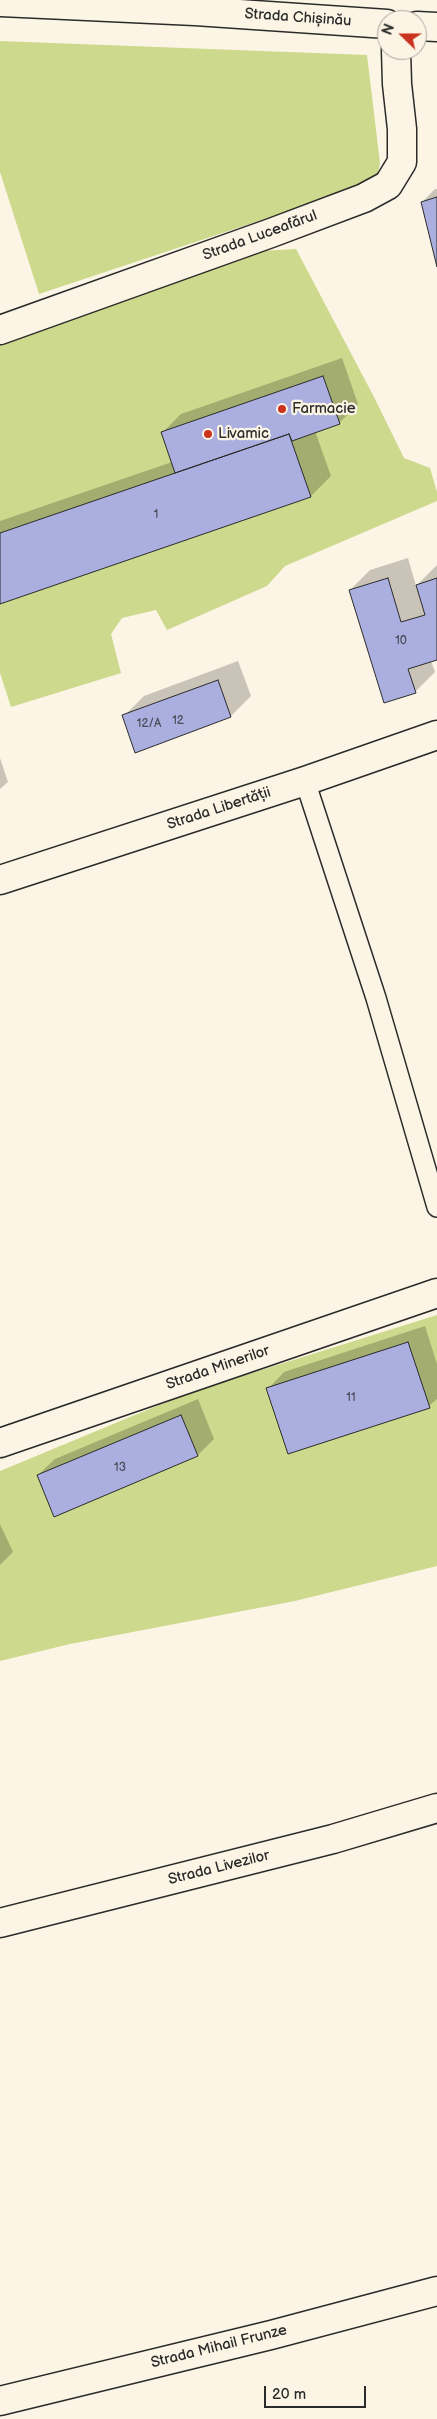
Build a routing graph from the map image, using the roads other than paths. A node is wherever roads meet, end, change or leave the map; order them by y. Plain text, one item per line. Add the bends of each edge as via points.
1 (0, 2) edge
2 (59, 2) edge
3 (377, 23) edge
4 (396, 60) edge
5 (0, 330) edge
6 (437, 735) edge
7 (305, 782) junction
8 (0, 880) edge
9 (437, 1207) edge
10 (437, 1293) edge
11 (0, 1443) edge
12 (437, 1808) edge
13 (0, 1923) edge
14 (437, 2291) edge
15 (0, 2401) edge

1 - 2 street, Strada Chișinău
2 - 3 street, Strada Chișinău
4 - 5 street, Strada Luceafărul via 402,162 388,185 364,198 271,233
6 - 7 street, Strada Libertății
7 - 8 street, Strada Libertății
7 - 9 lane via 376,998
10 - 11 street, Strada Minerilor
12 - 13 street, Strada Livezilor via 332,1839
14 - 15 street, Strada Mihail Frunze

